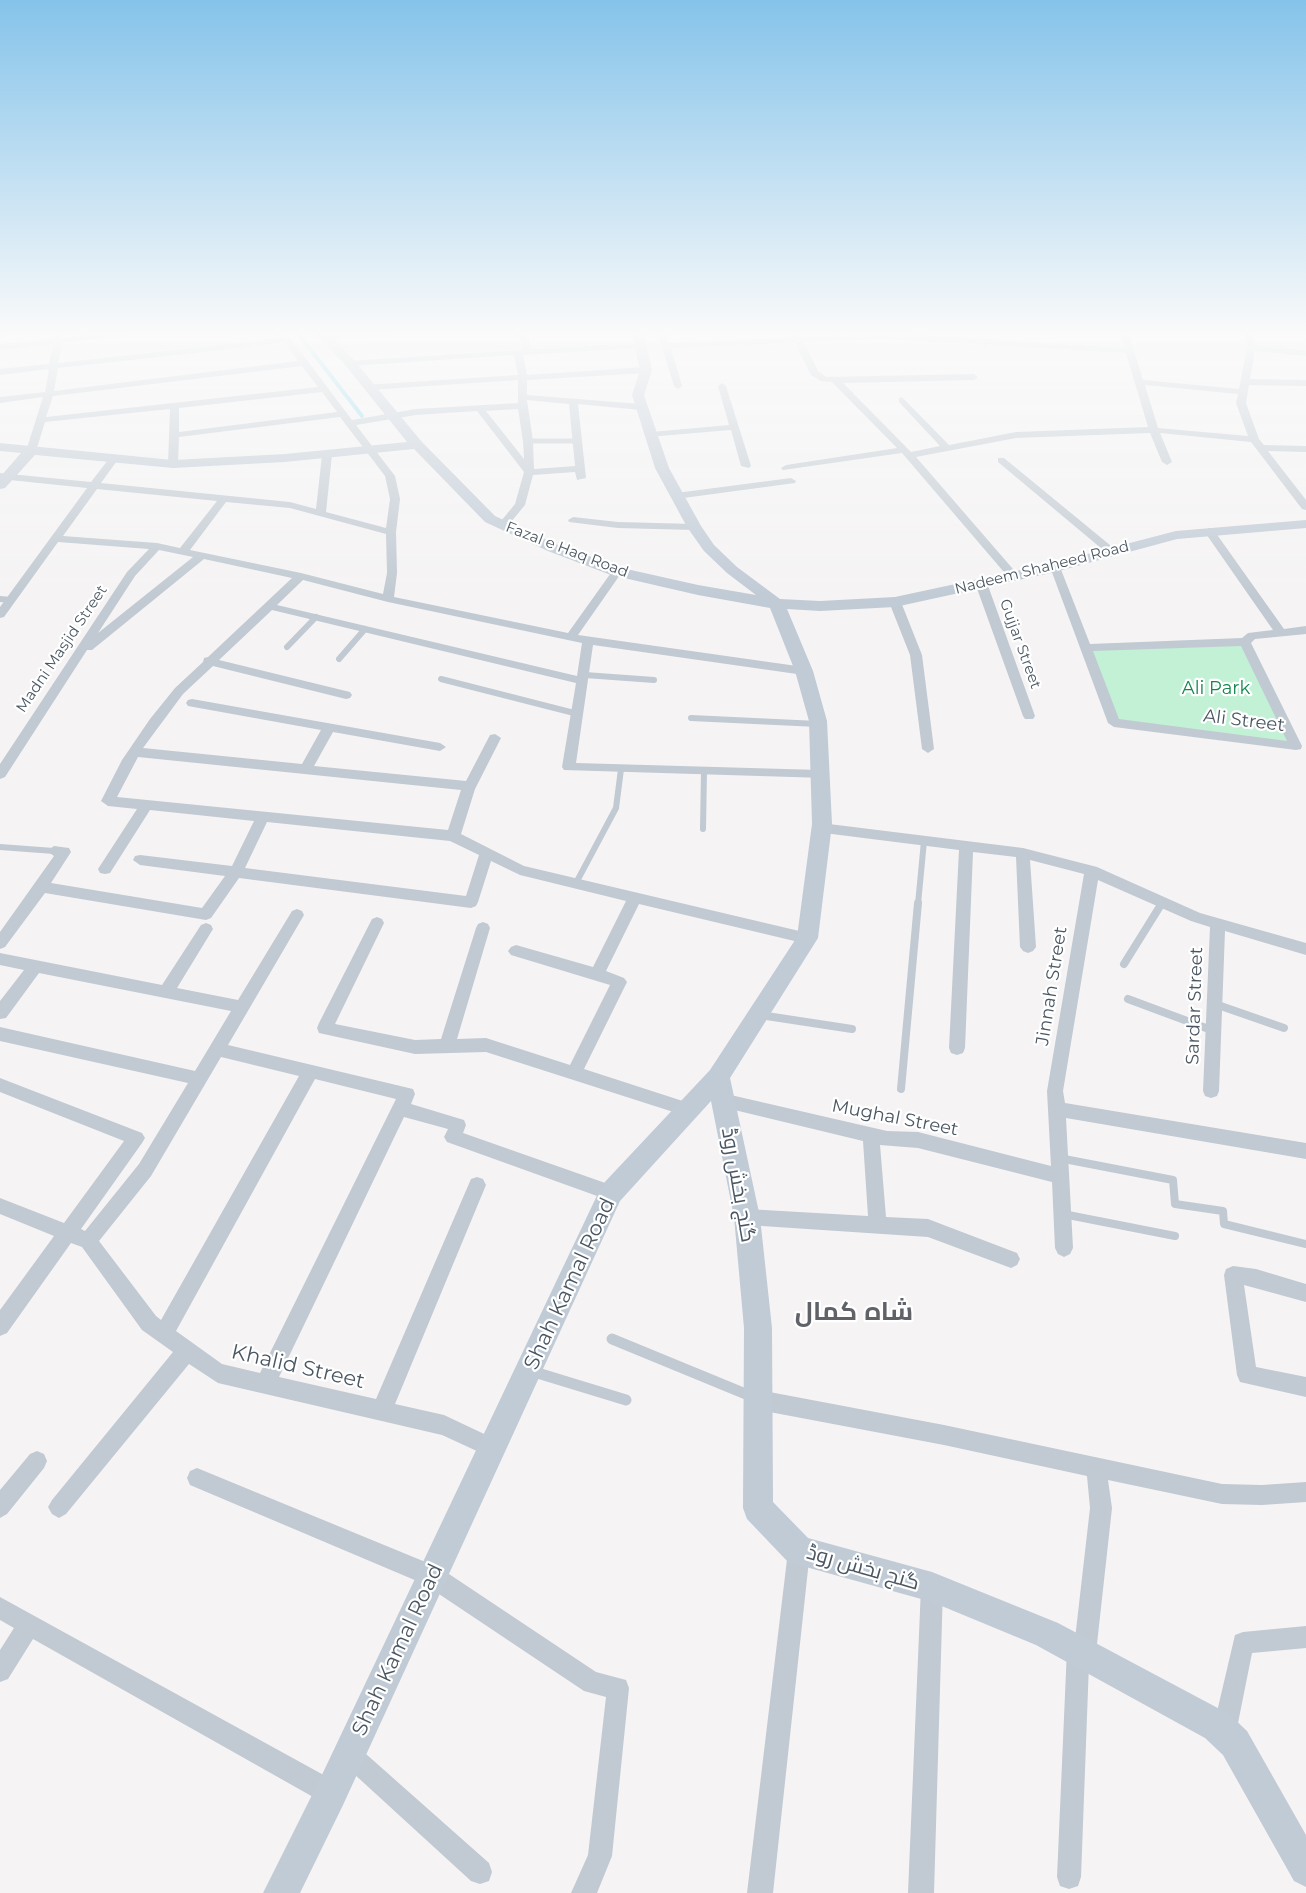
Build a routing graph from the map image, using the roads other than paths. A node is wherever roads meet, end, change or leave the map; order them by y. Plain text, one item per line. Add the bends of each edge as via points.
1 (47, 419) edge
2 (175, 419) edge
3 (299, 419) edge
4 (345, 419) edge
5 (367, 419) edge
6 (398, 419) edge
7 (488, 419) edge
8 (525, 419) edge
9 (575, 419) edge
10 (645, 419) edge
11 (732, 419) edge
12 (874, 419) edge
13 (920, 419) edge
14 (1150, 419) edge
15 (1247, 419) edge
16 (41, 420) joint
17 (348, 423) junction
18 (734, 427) junction
19 (1154, 430) junction
20 (175, 435) junction
21 (651, 435) junction
22 (1254, 440) junction
23 (528, 441) junction
24 (578, 441) junction
25 (417, 445) junction
26 (0, 447) edge
27 (947, 448) junction
28 (1261, 448) junction
29 (1306, 448) edge
30 (369, 449) junction
31 (31, 451) junction
32 (907, 452) junction
33 (327, 455) junction
34 (114, 458) junction
35 (1001, 460) dead end
36 (1167, 462) dead end
37 (173, 464) junction
38 (746, 466) dead end
39 (786, 468) dead end
40 (529, 472) junction
41 (2, 479) edge
42 (791, 481) dead end
43 (94, 486) junction
44 (676, 496) junction
45 (224, 498) junction
46 (1306, 507) edge
47 (321, 513) junction
48 (573, 520) dead end
49 (1306, 524) edge
50 (502, 526) junction
51 (694, 527) junction
52 (1209, 530) junction
53 (392, 532) junction
54 (56, 540) junction
55 (157, 546) junction
56 (183, 551) junction
57 (1112, 552) junction
58 (202, 555) junction
59 (1055, 566) junction
60 (617, 572) junction
61 (301, 576) junction
62 (1013, 576) junction
63 (981, 583) junction
64 (6, 599) edge
65 (388, 599) junction
66 (895, 602) junction
67 (778, 604) junction
68 (269, 606) junction
69 (0, 615) edge
70 (316, 617) junction
71 (365, 629) junction
72 (1306, 630) edge
73 (1280, 632) junction
74 (571, 637) junction
75 (588, 641) junction
76 (1245, 642) junction
77 (287, 647) dead end
78 (1086, 648) junction
79 (76, 657) junction
80 (339, 659) dead end
81 (208, 662) junction
82 (804, 671) junction
83 (584, 678) junction
84 (441, 679) dead end
85 (654, 680) dead end
86 (346, 695) dead end
87 (192, 703) dead end
88 (578, 714) junction
89 (1029, 716) dead end
90 (691, 718) dead end
91 (818, 724) junction
92 (329, 727) junction
93 (495, 738) dead end
94 (440, 747) dead end
95 (928, 749) dead end
96 (134, 752) junction
97 (621, 769) junction
98 (306, 770) junction
99 (704, 772) junction
100 (0, 774) edge
101 (820, 775) junction
102 (469, 786) junction
103 (146, 805) junction
104 (263, 817) junction
105 (821, 828) junction
106 (703, 829) dead end
107 (453, 836) junction
108 (924, 841) junction
109 (966, 846) junction
110 (0, 847) edge
111 (54, 851) joint
112 (1023, 853) junction
113 (486, 854) junction
114 (140, 860) dead end
115 (106, 869) dead end
116 (1092, 871) junction
117 (236, 872) junction
118 (576, 883) junction
119 (41, 886) junction
120 (635, 897) junction
121 (1162, 902) junction
122 (297, 915) dead end
123 (377, 923) dead end
124 (1218, 924) junction
125 (483, 928) dead end
126 (206, 929) dead end
127 (808, 938) junction
128 (0, 943) edge
129 (1028, 947) dead end
130 (1306, 949) edge
131 (516, 951) dead end
132 (0, 959) edge
133 (1124, 964) dead end
134 (36, 966) junction
135 (597, 974) junction
136 (166, 992) junction
137 (1128, 999) dead end
138 (1215, 1004) junction
139 (242, 1007) junction
140 (0, 1014) edge
141 (758, 1015) junction
142 (1284, 1028) dead end
143 (852, 1029) dead end
144 (1214, 1031) junction
145 (0, 1034) edge
146 (447, 1046) junction
147 (957, 1048) dead end
148 (217, 1050) junction
149 (310, 1072) junction
150 (574, 1073) junction
151 (200, 1079) junction
152 (0, 1085) edge
153 (901, 1088) dead end
154 (720, 1089) junction
155 (1211, 1090) dead end
156 (400, 1108) junction
157 (1057, 1108) junction
158 (689, 1110) junction
159 (871, 1136) junction
160 (1306, 1151) edge
161 (1060, 1158) junction
162 (1060, 1176) junction
163 (477, 1185) dead end
164 (611, 1193) junction
165 (0, 1206) edge
166 (1062, 1214) junction
167 (747, 1217) junction
168 (878, 1225) junction
169 (67, 1233) junction
170 (1175, 1236) dead end
171 (88, 1241) junction
172 (1306, 1244) edge
173 (1064, 1248) dead end
174 (1011, 1259) dead end
175 (1306, 1293) edge
176 (0, 1326) edge
177 (164, 1334) junction
178 (612, 1339) dead end
179 (187, 1351) junction
180 (529, 1370) junction
181 (266, 1384) junction
182 (1306, 1387) edge
183 (626, 1400) dead end
184 (759, 1400) junction
185 (382, 1410) junction
186 (492, 1448) junction
187 (37, 1461) dead end
188 (1096, 1467) junction
189 (197, 1478) dead end
190 (1306, 1492) edge
191 (0, 1507) edge
192 (59, 1507) dead end
193 (799, 1551) junction
194 (432, 1576) junction
195 (932, 1588) junction
196 (0, 1608) edge
197 (29, 1624) junction
198 (1306, 1637) edge
199 (1082, 1651) junction
200 (0, 1671) edge
201 (1224, 1733) junction
202 (349, 1754) junction
203 (331, 1793) junction
204 (1306, 1869) edge
205 (480, 1872) dead end
206 (1070, 1877) dead end
207 (281, 1893) edge
208 (584, 1893) edge
209 (760, 1893) edge
210 (921, 1893) edge

1 - 16 street
2 - 20 street
3 - 20 street
4 - 17 street
5 - 17 street
6 - 25 street, Fazal e Haq Road
7 - 40 street
8 - 23 street
9 - 24 street
10 - 21 street
11 - 18 street
12 - 32 street
13 - 27 street
14 - 19 street
15 - 22 street
16 - 31 street
17 - 30 street
18 - 21 street
18 - 38 street
19 - 22 street
19 - 27 street via 1016,435
19 - 36 street
20 - 37 street
21 - 44 street
22 - 28 street
23 - 24 lane
23 - 40 street
24 - 40 street via 581,474
25 - 30 street
25 - 50 street, Fazal e Haq Road via 490,519
26 - 31 street
27 - 32 street
28 - 29 street
28 - 46 street
30 - 33 street
30 - 53 street via 390,476 395,499
31 - 34 street
31 - 41 street
32 - 39 street
32 - 62 street
33 - 37 street
33 - 47 street
34 - 37 street
34 - 43 street
35 - 57 street
40 - 50 street via 520,505
41 - 43 street
42 - 44 street
43 - 45 street
43 - 54 street
44 - 51 street
45 - 47 street via 290,505
45 - 56 street
47 - 53 street
48 - 51 street
49 - 52 street, Nadeem Shaheed Road
50 - 60 street, Fazal e Haq Road
51 - 67 street via 709,548 732,570
52 - 57 street, Nadeem Shaheed Road
52 - 73 street
53 - 65 street
54 - 55 street
54 - 64 street
55 - 56 street
55 - 79 street, Madni Masjid Street via 131,574
56 - 58 street
57 - 59 street, Nadeem Shaheed Road
58 - 61 street
58 - 79 street
59 - 62 street, Nadeem Shaheed Road
59 - 78 street, Ali Street
60 - 67 street, Fazal e Haq Road
60 - 74 street
61 - 65 street
61 - 68 street
62 - 63 street, Nadeem Shaheed Road
63 - 66 street, Nadeem Shaheed Road
63 - 89 street, Gujjar Street
64 - 69 street
65 - 74 street
66 - 67 street, Nadeem Shaheed Road via 820,606
66 - 95 street via 916,655
67 - 82 street, Shah Kamal Road
68 - 70 street
68 - 81 street
70 - 71 street
70 - 77 lane
71 - 80 lane
71 - 83 street
72 - 73 street
73 - 76 street via 1252,636
74 - 75 street
75 - 82 street
75 - 83 street
76 - 78 street
76 - 78 street, Ali Street via 1296,746 1114,723
79 - 100 street, Madni Masjid Street
81 - 86 street
81 - 96 street via 179,691
82 - 91 street, Shah Kamal Road
83 - 85 lane
83 - 88 street
84 - 88 lane
87 - 92 street
88 - 97 street via 569,767
90 - 91 lane
91 - 101 street, Shah Kamal Road
92 - 94 street
92 - 98 street
93 - 102 street
96 - 98 street
96 - 103 street via 108,801
97 - 99 street
97 - 118 lane via 616,808
98 - 102 street
99 - 101 street
99 - 106 lane
101 - 105 street, Shah Kamal Road
102 - 107 street
103 - 104 street
103 - 115 street
104 - 107 street
104 - 117 street
105 - 108 street
105 - 127 street, Shah Kamal Road
107 - 113 street
108 - 109 street
108 - 153 lane
109 - 112 street
109 - 147 street
110 - 111 lane
111 - 119 street via 64,852
112 - 116 street
112 - 129 street
113 - 117 street via 471,902
113 - 118 street via 520,870
114 - 117 street
116 - 121 street
116 - 157 street, Jinnah Street via 1055,1091
117 - 119 street via 206,914
118 - 120 street
119 - 128 street
120 - 127 street
120 - 135 street
121 - 124 street
121 - 133 lane
122 - 139 street
123 - 146 street via 325,1028 415,1047
124 - 130 street
124 - 138 street, Sardar Street
125 - 146 street
126 - 136 street
127 - 141 street, Shah Kamal Road
131 - 135 street
132 - 134 street
134 - 136 street
134 - 140 street
135 - 150 street via 619,982
136 - 139 street
137 - 144 lane
138 - 142 lane
138 - 144 street, Sardar Street
139 - 148 street
141 - 143 lane
141 - 154 street, Shah Kamal Road
144 - 155 street, Sardar Street
145 - 151 street
146 - 150 street via 486,1045
148 - 149 street
148 - 151 street
149 - 156 street via 408,1094
149 - 177 street
150 - 158 street
151 - 171 street via 145,1170
152 - 169 street via 136,1138
154 - 158 street, Shah Kamal Road
154 - 159 street, Mughal Street
154 - 167 street, گنج بخش روڈ
156 - 164 street via 458,1125 453,1137
156 - 181 street
157 - 160 street
157 - 161 street, Jinnah Street
158 - 164 street, Shah Kamal Road
159 - 162 street, Mughal Street via 918,1140
159 - 168 street
161 - 162 street, Jinnah Street
161 - 172 lane via 1172,1180 1175,1204 1223,1211 1224,1224
162 - 166 street, Jinnah Street
163 - 185 street
164 - 180 street, Shah Kamal Road
165 - 169 street
166 - 170 lane
166 - 173 street, Jinnah Street
167 - 168 street
167 - 184 street, گنج بخش روڈ via 758,1328
168 - 174 street via 928,1228
169 - 171 street
169 - 176 street
171 - 177 street, Khalid Street via 149,1323
175 - 182 street via 1256,1278 1233,1275 1247,1375
177 - 179 street, Khalid Street
178 - 184 lane
179 - 181 street, Khalid Street via 218,1374
179 - 192 street
180 - 183 lane
180 - 186 street, Shah Kamal Road
181 - 185 street, Khalid Street
184 - 188 street
184 - 193 street, گنج بخش روڈ via 758,1508
185 - 186 street, Khalid Street via 444,1425
186 - 194 street, Shah Kamal Road
187 - 191 street
188 - 190 street via 1222,1494
188 - 199 street via 1101,1508
189 - 194 street
193 - 195 street, گنج بخش روڈ
193 - 209 street
194 - 202 street, Shah Kamal Road
194 - 208 street via 592,1683 618,1688 600,1856
195 - 199 street, گنج بخش روڈ
195 - 210 street
196 - 197 street
197 - 200 street
197 - 203 street
198 - 201 street via 1243,1643
199 - 201 street, گنج بخش روڈ via 1217,1726
199 - 206 street
201 - 204 street, گنج بخش روڈ via 1235,1743
202 - 203 street, Shah Kamal Road
202 - 205 street
203 - 207 street, Shah Kamal Road

